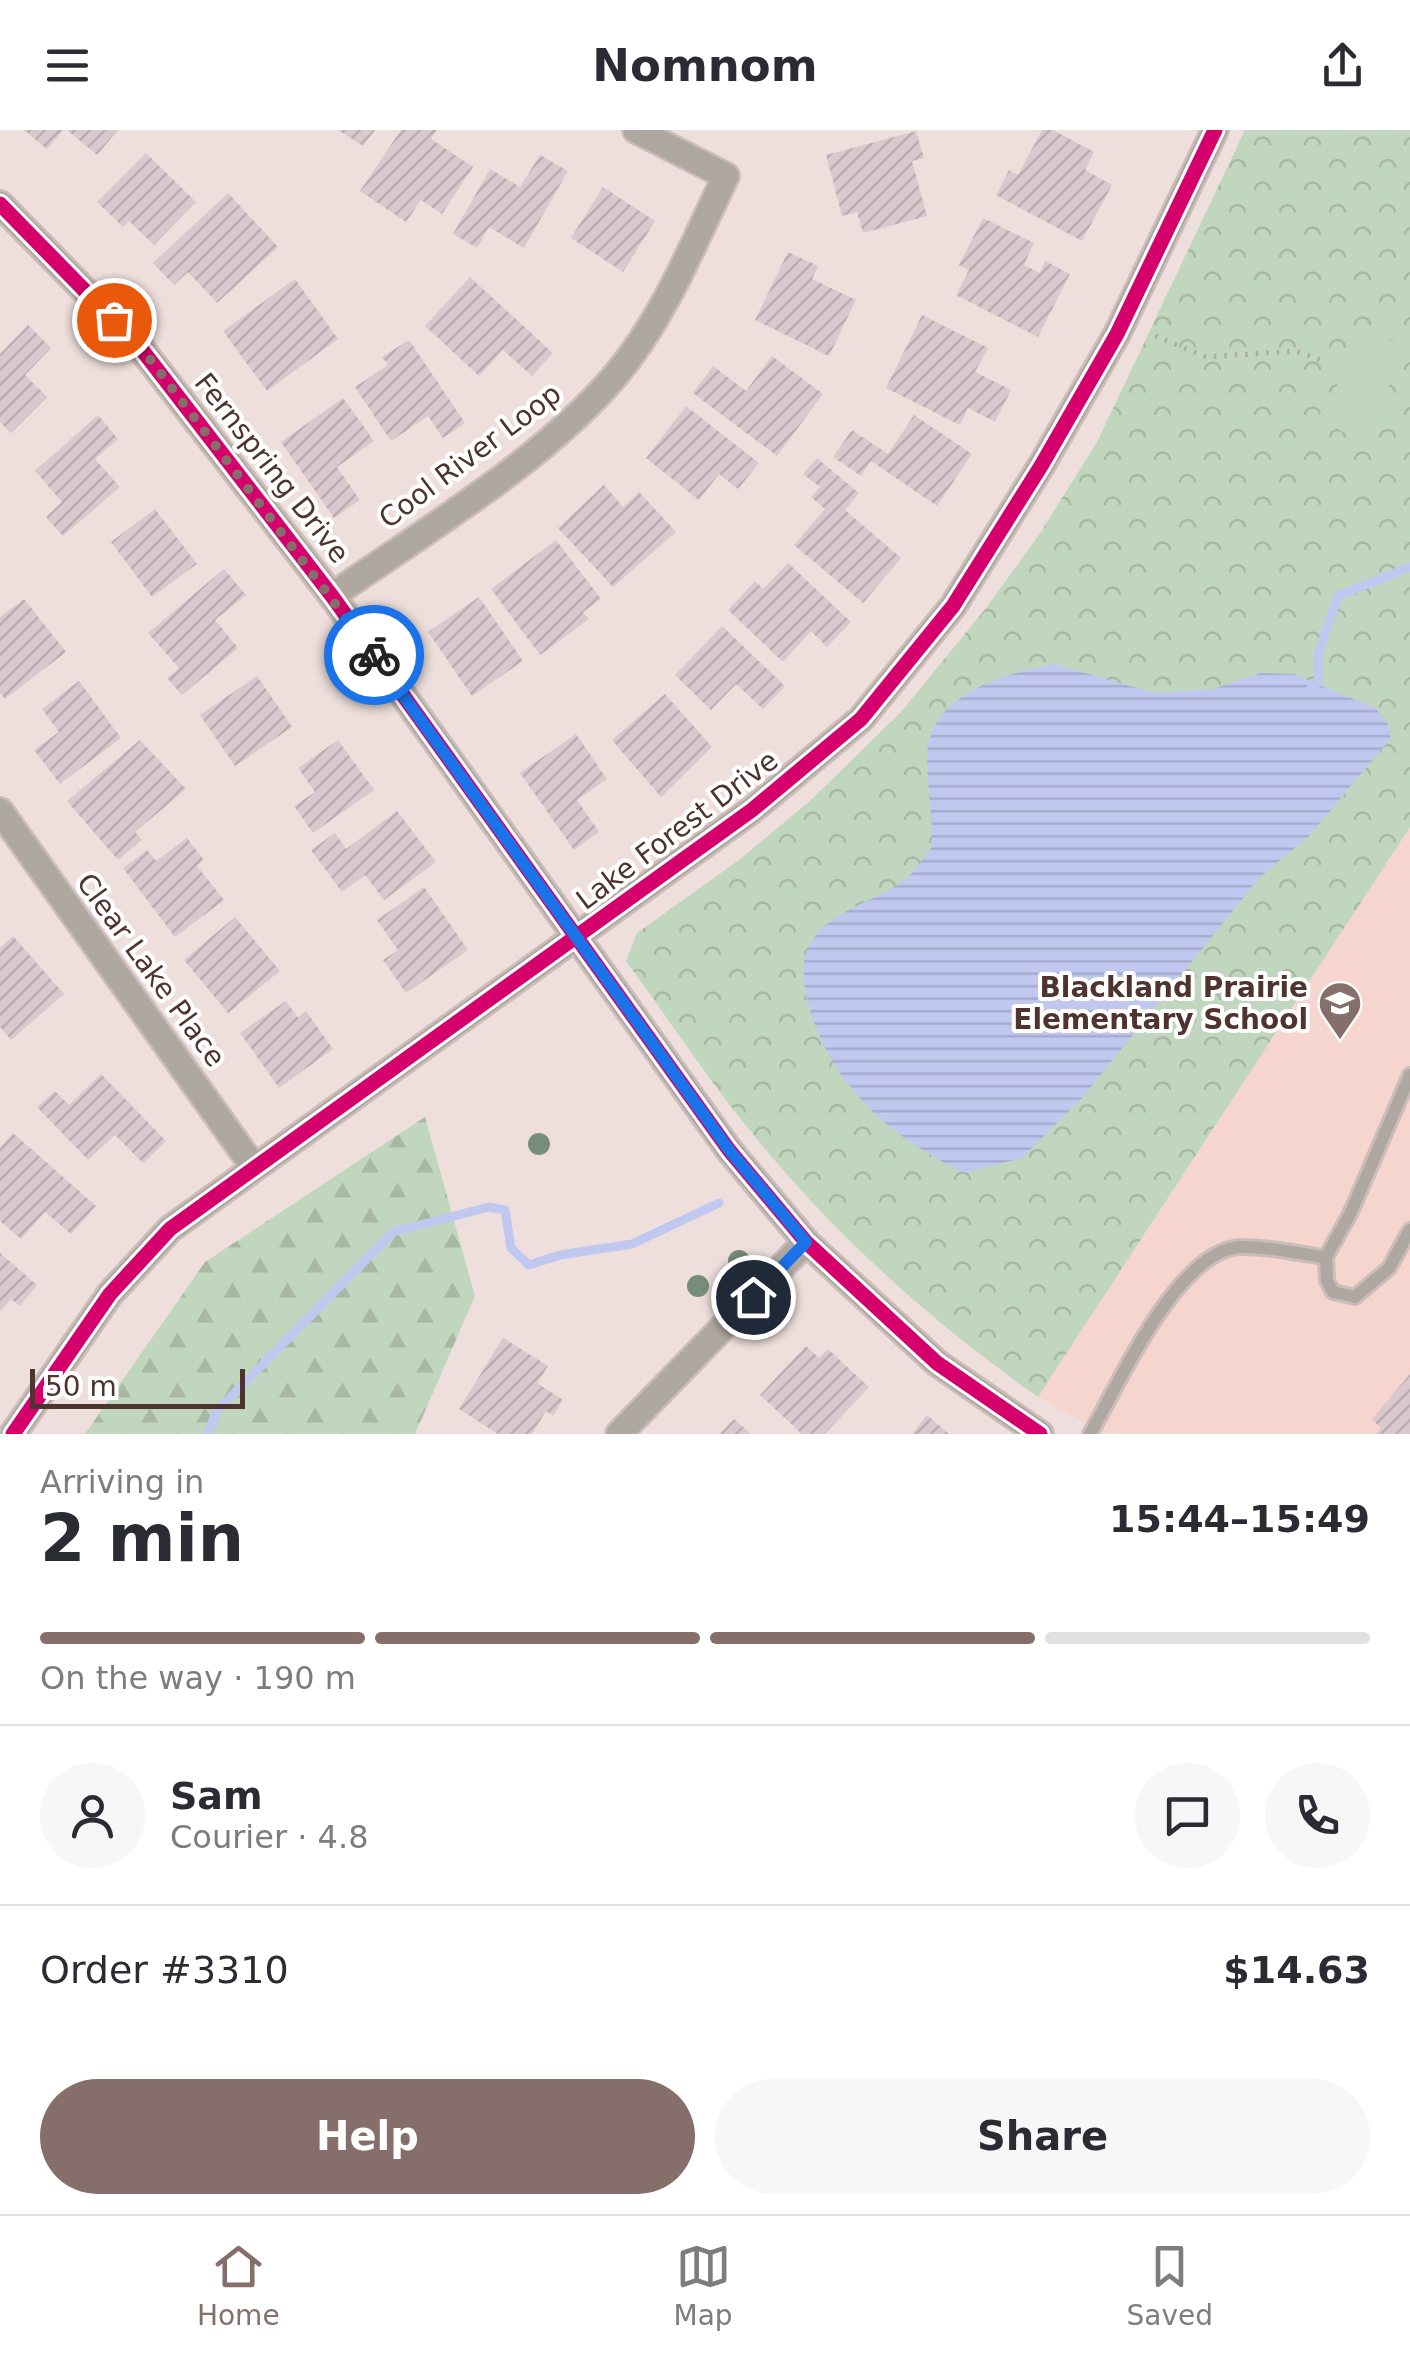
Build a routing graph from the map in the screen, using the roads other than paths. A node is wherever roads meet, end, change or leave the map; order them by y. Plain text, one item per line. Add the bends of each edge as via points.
1 (636, 130) edge
2 (1215, 130) edge
3 (0, 204) edge
4 (332, 596) junction
5 (0, 811) edge
6 (10, 848) edge
7 (574, 938) junction
8 (1410, 1075) edge
9 (253, 1166) junction
10 (1410, 1230) edge
11 (806, 1242) junction
12 (1326, 1257) junction
13 (13, 1434) edge
14 (619, 1434) edge
15 (1040, 1434) edge
16 (1090, 1434) edge

1 - 4 street, Cool River Loop via 726,176 654,321 615,376 562,432
2 - 7 street, Lake Forest Drive via 1117,334 953,606 861,718 752,810
3 - 4 street, Fernspring Drive via 140,346
4 - 7 street, Fernspring Drive
5 - 6 street, Clear Lake Place
6 - 9 street, Clear Lake Place
7 - 9 street, Lake Forest Drive
7 - 11 street, Fernspring Drive via 729,1150
8 - 12 lane
9 - 13 street, Lake Forest Drive via 147,1250
10 - 12 lane via 1389,1268 1355,1297 1334,1292
11 - 14 street
11 - 15 street, Fernspring Drive via 937,1362
12 - 16 lane via 1239,1247 1207,1257 1179,1284

